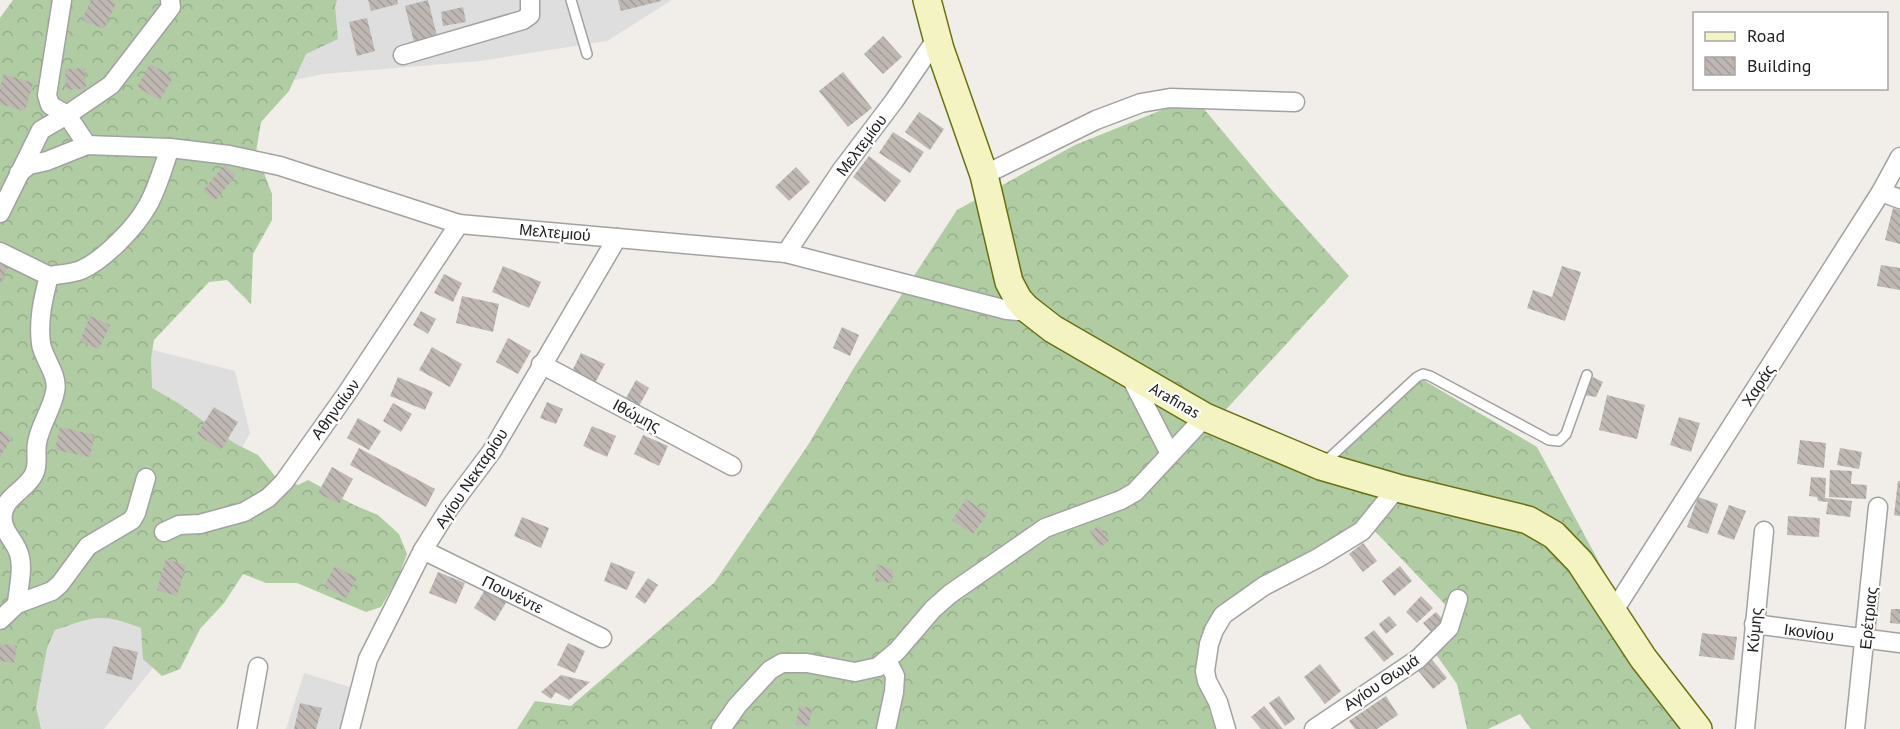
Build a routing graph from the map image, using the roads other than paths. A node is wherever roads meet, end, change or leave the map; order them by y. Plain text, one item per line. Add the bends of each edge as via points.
1 (62, 0) edge
2 (530, 0) edge
3 (572, 0) edge
4 (927, 0) edge
5 (174, 2) edge
6 (937, 38) junction
7 (587, 54) dead end
8 (403, 55) dead end
9 (1296, 102) dead end
10 (67, 116) junction
11 (87, 145) junction
12 (170, 148) junction
13 (1900, 157) edge
14 (19, 173) junction
15 (984, 175) junction
16 (5, 190) edge
17 (1881, 192) junction
18 (1900, 199) edge
19 (0, 213) edge
20 (459, 224) junction
21 (617, 238) junction
22 (0, 252) edge
23 (786, 253) junction
24 (48, 276) junction
25 (1026, 308) junction
26 (541, 364) junction
27 (1129, 374) junction
28 (1587, 375) dead end
29 (1205, 417) junction
30 (1170, 454) junction
31 (732, 466) dead end
32 (1321, 466) junction
33 (146, 478) dead end
34 (1397, 488) junction
35 (1878, 507) dead end
36 (1764, 531) dead end
37 (164, 532) dead end
38 (423, 550) junction
39 (1458, 599) dead end
40 (17, 604) junction
41 (1613, 612) junction
42 (0, 620) edge
43 (1754, 624) junction
44 (602, 638) dead end
45 (1866, 640) junction
46 (1900, 643) edge
47 (887, 660) junction
48 (258, 667) dead end
49 (247, 729) edge
50 (350, 729) edge
51 (722, 729) edge
52 (886, 729) edge
53 (1226, 729) edge
54 (1314, 729) edge
55 (1698, 729) edge
56 (1745, 729) edge
57 (1856, 729) edge

1 - 10 street via 46,95 50,105
2 - 8 street via 530,15 523,20
3 - 7 lane
4 - 6 main road, Arafinas
5 - 10 street via 111,85
6 - 15 main road, Arafinas
6 - 23 street, Μελτεμίου
9 - 15 street via 1170,98 1141,103 1096,120
10 - 11 street
10 - 14 street via 41,130
11 - 12 street, Μελτεμιού
11 - 14 street via 30,165
12 - 20 street, Μελτεμιού via 268,163
12 - 24 street via 147,207 130,229 80,270
13 - 17 street, Χαράς
14 - 16 street
15 - 25 main road, Arafinas via 1009,282
16 - 19 street
17 - 18 street
17 - 41 street, Χαράς
20 - 21 street, Μελτεμιού
20 - 37 street, Αθηναίων via 284,482 268,498 244,512 200,524 179,525
21 - 23 street, Μελτεμιού
21 - 26 street, Αγίου Νεκταρίου
22 - 24 street
23 - 25 street, Μελτεμιού via 1007,310
24 - 40 street via 40,316 41,345 54,378 55,393 36,445 38,465 34,476 11,498 2,523 21,561
25 - 27 main road, Arafinas via 1053,329
26 - 31 street, Ιθώμης
26 - 38 street, Αγίου Νεκταρίου via 492,451
27 - 29 main road, Arafinas
27 - 30 street
28 - 32 lane via 1566,434 1559,441 1549,440 1423,375
29 - 30 street
29 - 32 main road, Arafinas
30 - 47 street via 1135,492 1045,528 950,594
32 - 34 main road, Arafinas
33 - 40 street via 134,518 88,546 52,591
34 - 41 main road, Arafinas via 1520,517 1538,525 1574,554
34 - 53 street via 1362,531 1264,586 1223,615 1209,644 1205,670
35 - 45 street, Ερέτριας
36 - 43 street, Κύμης
38 - 44 street, Πουνέντε
38 - 50 street, Αγίου Νεκταρίου via 368,659
39 - 54 street, Αγίου Θωμά via 1449,628 1418,659
40 - 42 street
41 - 55 main road, Arafinas
43 - 45 street, Ικονίου
43 - 56 street, Κύμης
45 - 46 street, Ικονίου
45 - 57 street, Ερέτριας
47 - 51 street via 878,667 855,672 807,663 782,663 770,670 737,706
47 - 52 street via 894,676 894,692
48 - 49 street

